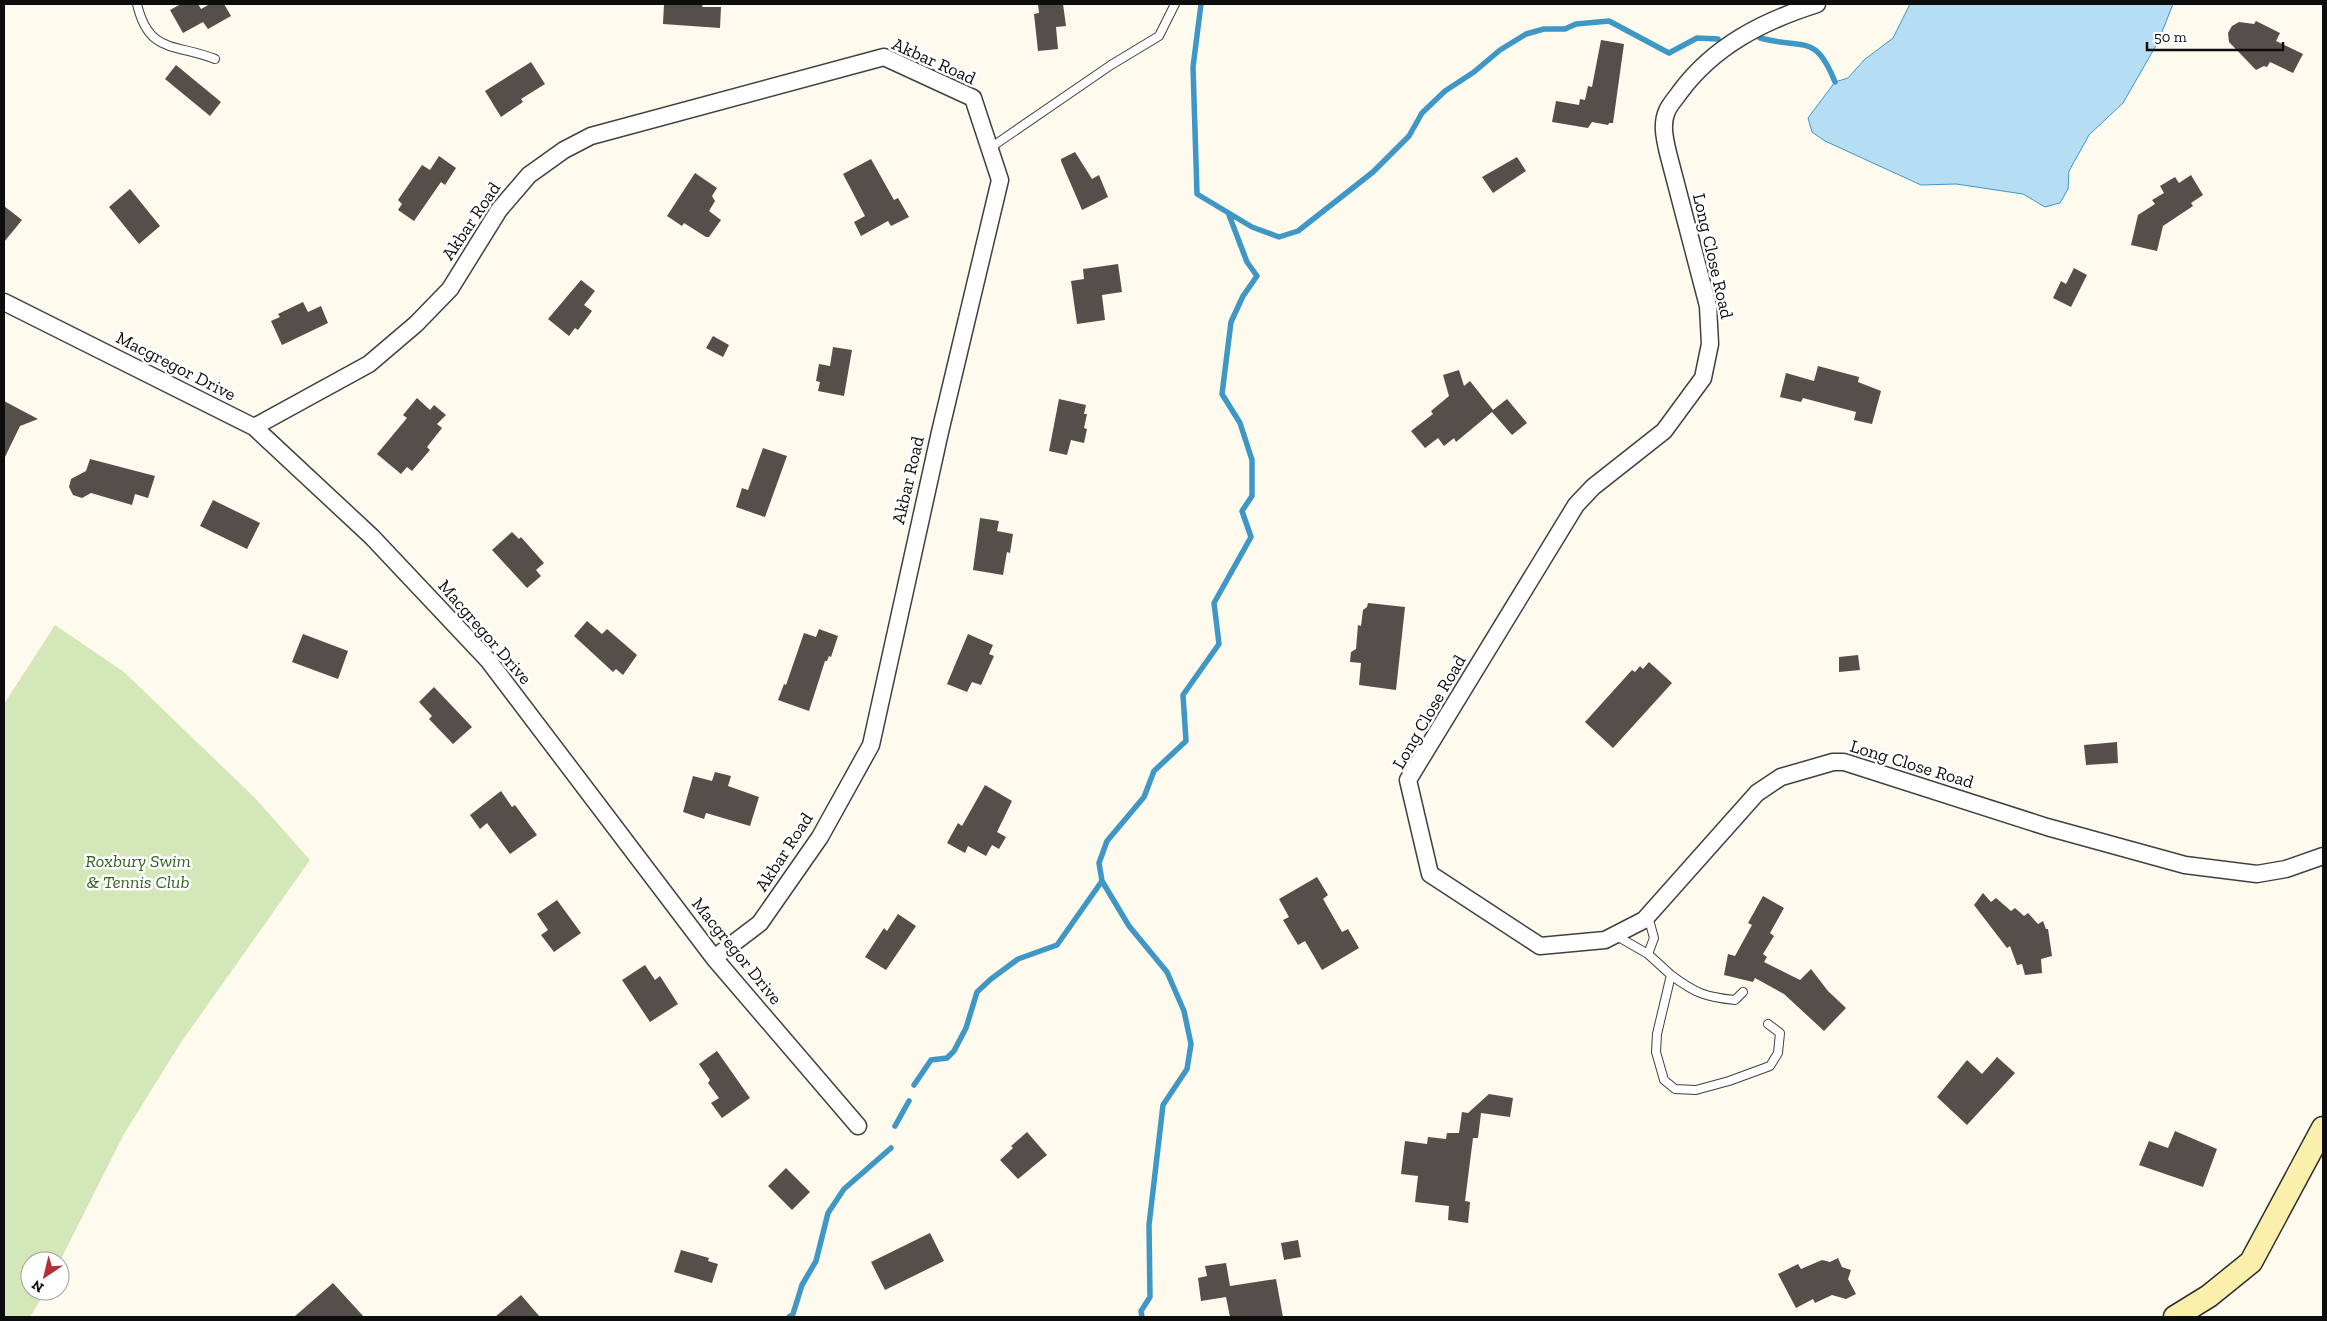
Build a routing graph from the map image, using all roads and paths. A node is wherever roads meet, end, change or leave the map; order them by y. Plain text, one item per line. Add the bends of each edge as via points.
1 (137, 4) edge
2 (1175, 4) edge
3 (1817, 4) edge
4 (215, 59) dead end
5 (990, 148) junction
6 (4, 302) edge
7 (254, 427) junction
8 (2323, 856) edge
9 (1648, 915) junction
10 (1615, 935) junction
11 (1648, 954) junction
12 (714, 958) junction
13 (1671, 975) junction
14 (1743, 992) dead end
15 (1768, 1024) dead end
16 (858, 1126) dead end
17 (2323, 1128) edge
18 (2175, 1317) edge

1 - 4 lane via 142,24 152,36 171,47
2 - 5 lane via 1159,36
3 - 10 street, Long Close Road via 1796,10 1720,50 1696,71 1667,111 1664,133 1668,153 1708,306 1710,344 1703,378 1664,431 1593,487 1576,505 1408,780 1430,874 1540,946 1605,940
5 - 7 street, Akbar Road via 973,98 884,57 591,136 564,150 529,175 499,210 450,289 416,324 369,364
5 - 12 street, Akbar Road via 1000,180 871,745 820,837 760,923
6 - 7 street, Macgregor Drive
7 - 12 street, Macgregor Drive via 372,537 488,660
8 - 9 street, Long Close Road via 2286,869 2257,874 2185,865 2048,827 1844,762 1832,762 1781,777 1757,793
9 - 10 street, Long Close Road
9 - 11 lane via 1654,938
10 - 11 lane
11 - 13 lane
12 - 16 street, Macgregor Drive
13 - 14 lane via 1708,997 1735,1000
13 - 15 lane via 1656,1034 1656,1052 1664,1080 1675,1089 1696,1090 1770,1066 1778,1054 1780,1033
17 - 18 street via 2251,1262

